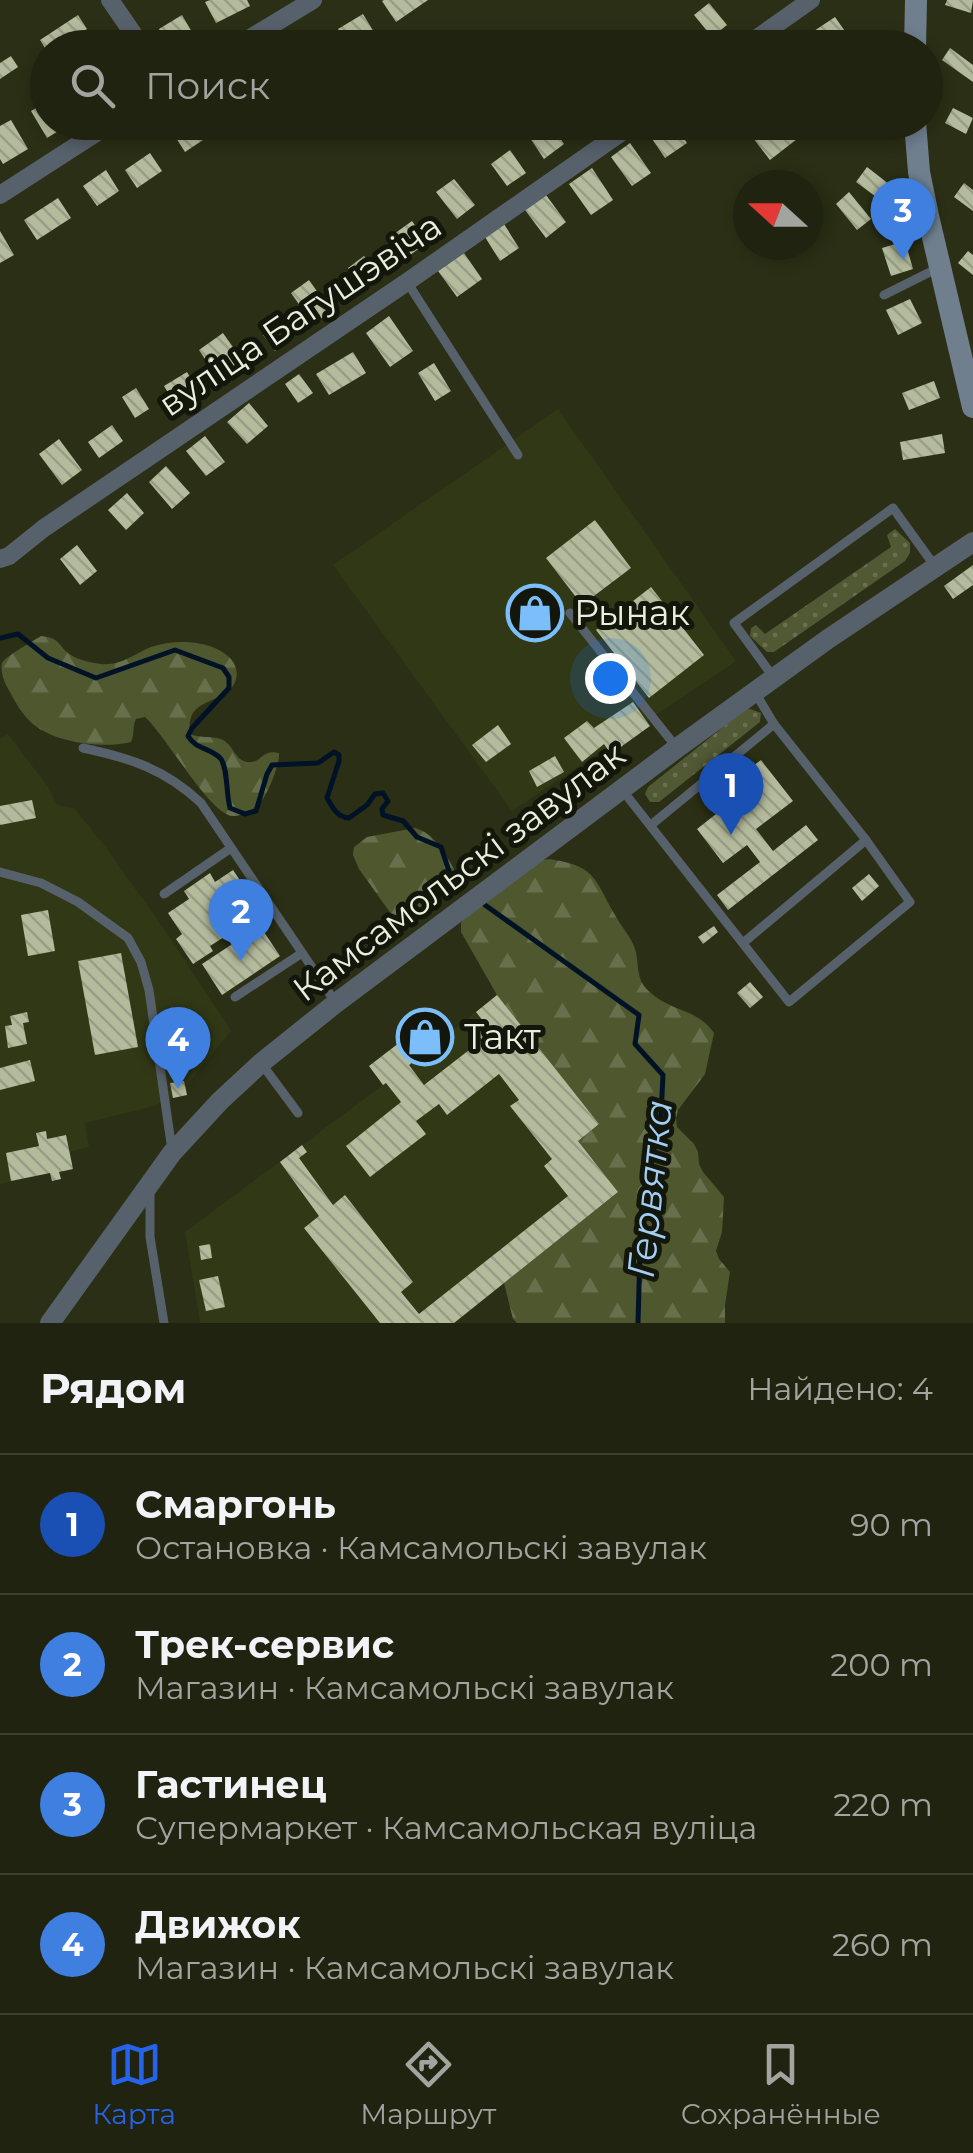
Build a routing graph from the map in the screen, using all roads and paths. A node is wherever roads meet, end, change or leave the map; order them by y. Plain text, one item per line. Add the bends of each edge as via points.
1 (110, 0) edge
2 (313, 0) edge
3 (811, 0) edge
4 (916, 0) edge
5 (131, 30) edge
6 (264, 30) edge
7 (768, 30) edge
8 (916, 30) edge
9 (85, 140) edge
10 (610, 140) edge
11 (916, 140) edge
12 (0, 195) edge
13 (940, 267) junction
14 (406, 282) junction
15 (884, 295) dead end
16 (973, 406) edge
17 (518, 454) dead end
18 (973, 542) edge
19 (0, 559) edge
20 (936, 567) junction
21 (570, 612) dead end
22 (774, 678) junction
23 (754, 692) junction
24 (774, 724) junction
25 (82, 748) dead end
26 (677, 748) junction
27 (622, 790) junction
28 (651, 825) junction
29 (866, 840) junction
30 (231, 848) junction
31 (0, 872) edge
32 (164, 894) dead end
33 (742, 943) junction
34 (302, 954) junction
35 (235, 998) dead end
36 (336, 1002) junction
37 (261, 1064) junction
38 (298, 1114) dead end
39 (172, 1153) junction
40 (150, 1184) junction
41 (50, 1323) edge
42 (164, 1323) edge

1 - 5 street
2 - 6 street
3 - 7 street
4 - 8 main road
9 - 12 street
10 - 14 street, вуліца Багушэвіча
11 - 13 main road
13 - 15 lane
13 - 16 main road
14 - 17 lane
14 - 19 street, вуліца Багушэвіча
18 - 20 street, Камсамольскі завулак
20 - 22 street, Камсамольскі завулак
20 - 22 lane via 893,508 734,623
21 - 26 lane
22 - 23 street, Камсамольскі завулак
23 - 24 lane
23 - 26 street, Камсамольскі завулак
24 - 28 lane
24 - 29 lane
25 - 30 lane via 130,758 185,787
26 - 27 street, Камсамольскі завулак
27 - 28 lane
27 - 36 street, Камсамольскі завулак
28 - 33 lane
29 - 33 lane
29 - 33 lane via 910,902 788,1002
30 - 32 lane
30 - 34 lane
31 - 39 lane via 42,882 128,938 149,990
34 - 35 lane
34 - 36 lane
36 - 37 street, Камсамольскі завулак
37 - 38 lane
37 - 39 street, Камсамольскі завулак
39 - 40 street, Камсамольскі завулак
40 - 41 street, Камсамольскі завулак
40 - 42 lane via 150,1238

